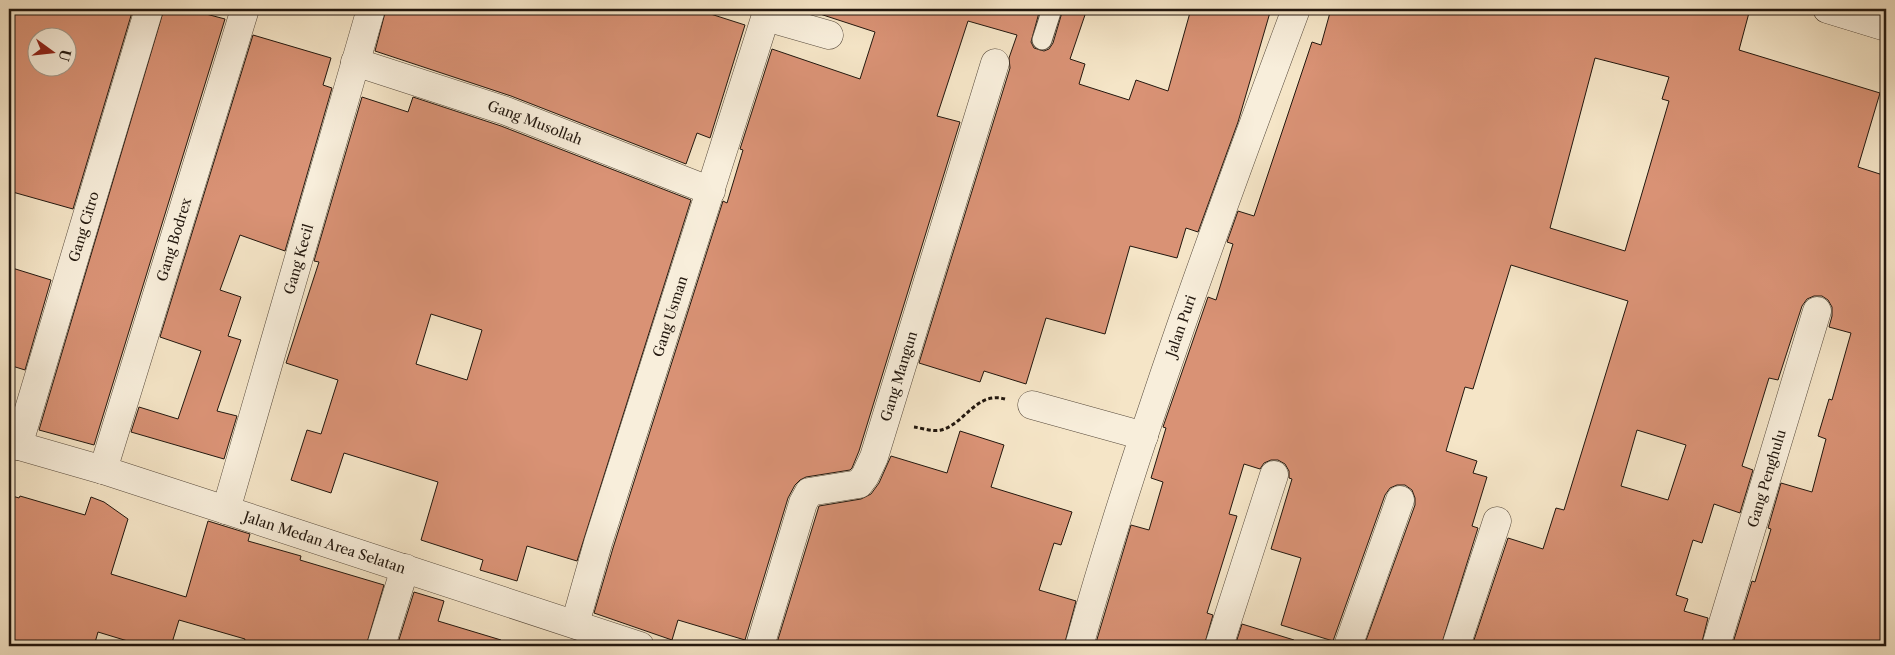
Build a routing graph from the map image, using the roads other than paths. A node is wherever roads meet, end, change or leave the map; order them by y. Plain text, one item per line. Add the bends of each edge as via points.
1 (149, 9) edge
2 (371, 9) edge
3 (1052, 9) edge
4 (1296, 9) edge
5 (1833, 10) edge
6 (238, 11) edge
7 (767, 13) edge
8 (1886, 27) edge
9 (829, 35) dead end
10 (1042, 40) dead end
11 (355, 62) junction
12 (995, 64) dead end
13 (711, 191) junction
14 (1817, 311) dead end
15 (1032, 406) road end
16 (1144, 436) junction
17 (13, 445) edge
18 (103, 470) junction
19 (1274, 475) dead end
20 (1400, 500) dead end
21 (226, 510) junction
22 (1497, 521) dead end
23 (405, 568) junction
24 (574, 624) junction
25 (381, 646) edge
26 (640, 646) edge
27 (760, 646) edge
28 (1079, 646) edge
29 (1220, 646) edge
30 (1348, 646) edge
31 (1456, 646) edge
32 (1716, 646) edge

1 - 17 street, Gang Citro
2 - 11 street, Gang Kecil
3 - 10 lane
4 - 16 street, Jalan Puri
5 - 8 street
6 - 18 street, Gang Bodrex
7 - 9 street
7 - 13 street, Gang Usman
11 - 13 street, Gang Musollah via 506,110
11 - 21 street, Gang Kecil
12 - 27 street, Gang Mangun via 874,457 859,484 808,492
13 - 24 street, Gang Usman
14 - 32 street, Gang Penghulu
15 - 16 street
16 - 28 street, Jalan Puri
17 - 18 street, Jalan Medan Area Selatan
18 - 21 street, Jalan Medan Area Selatan
19 - 29 street
20 - 30 street
21 - 23 street, Jalan Medan Area Selatan
22 - 31 street
23 - 24 street, Jalan Medan Area Selatan
23 - 25 street
24 - 26 street, Jalan Medan Area Selatan

